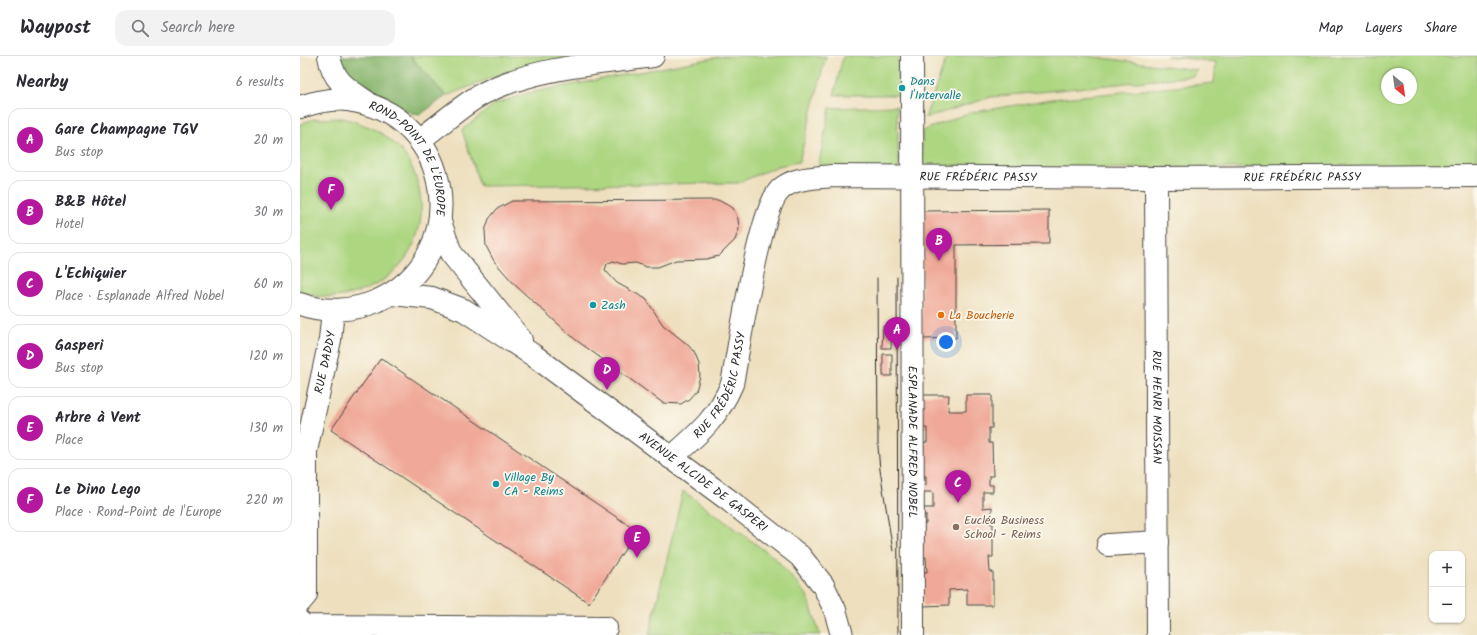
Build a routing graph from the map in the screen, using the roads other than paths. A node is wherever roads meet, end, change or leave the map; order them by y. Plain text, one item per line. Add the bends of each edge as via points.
1 (329, 56) edge
2 (653, 56) edge
3 (912, 56) edge
4 (300, 106) edge
5 (373, 106) junction
6 (419, 140) junction
7 (1477, 176) edge
8 (912, 177) junction
9 (1156, 178) junction
10 (440, 222) junction
11 (392, 294) junction
12 (300, 304) edge
13 (333, 310) junction
14 (534, 355) junction
15 (671, 458) junction
16 (1158, 542) junction
17 (1108, 545) dead end
18 (300, 602) edge
19 (300, 622) edge
20 (606, 628) dead end
21 (842, 635) edge
22 (912, 635) edge
23 (1158, 635) edge

1 - 5 street via 339,82
2 - 6 street via 513,80 482,94
3 - 8 street, ESPLANADE ALFRED NOBEL
4 - 5 street, ROND-POINT DE L'EUROPE via 321,101 347,100
5 - 6 street, ROND-POINT DE L'EUROPE via 399,120
6 - 10 street, ROND-POINT DE L'EUROPE via 431,159 438,179
7 - 9 street, RUE FRÉDÉRIC PASSY
8 - 9 street, RUE FRÉDÉRIC PASSY
8 - 15 street, RUE FRÉDÉRIC PASSY via 832,176 802,179 776,193 769,209 757,256 732,384 724,404 703,430
8 - 22 street, ESPLANADE ALFRED NOBEL
9 - 16 street, RUE HENRI MOISSAN
10 - 11 street, ROND-POINT DE L'EUROPE via 431,250 415,275
10 - 14 street, AVENUE ALCIDE DE GASPERI via 451,253
11 - 13 street, ROND-POINT DE L'EUROPE via 364,306
11 - 14 street, AVENUE ALCIDE DE GASPERI via 432,298 464,310
12 - 13 street, ROND-POINT DE L'EUROPE
13 - 18 street, RUE DADDY via 330,340 306,451 306,595
14 - 15 street, AVENUE ALCIDE DE GASPERI
15 - 21 street, AVENUE ALCIDE DE GASPERI via 800,556 823,585 835,610
16 - 17 street
16 - 23 street, RUE HENRI MOISSAN
19 - 20 street via 304,626

